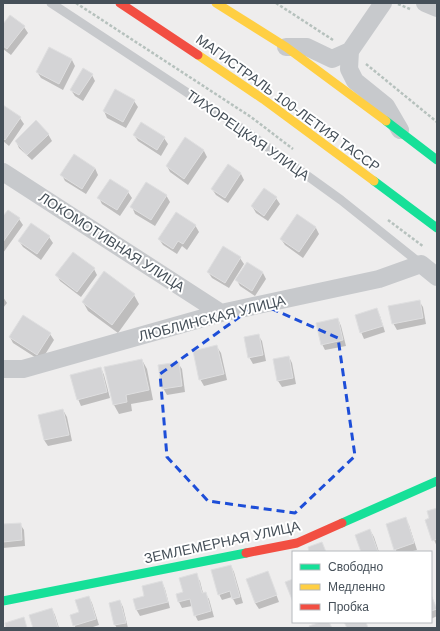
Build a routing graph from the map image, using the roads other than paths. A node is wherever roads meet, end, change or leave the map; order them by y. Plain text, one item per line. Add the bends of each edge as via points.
1 (51, 3) edge
2 (120, 3) edge
3 (216, 3) edge
4 (383, 3) edge
5 (425, 3) edge
6 (437, 8) edge
7 (286, 47) junction
8 (350, 51) junction
9 (402, 133) junction
10 (437, 160) edge
11 (3, 172) edge
12 (437, 228) edge
13 (420, 264) junction
14 (437, 277) edge
15 (221, 313) junction
16 (3, 369) edge
17 (437, 481) edge
18 (3, 601) edge

1 - 13 lane, ТИХОРЕЦКАЯ УЛИЦА via 244,130 341,200
2 - 12 main road, МАГИСТРАЛЬ 100-ЛЕТИЯ ТАССР via 263,99
3 - 7 main road
4 - 8 street
5 - 6 street
7 - 8 street via 307,46 332,58
7 - 9 main road
8 - 9 street via 349,69 355,81 386,106
9 - 10 main road
11 - 15 street, ЛОКОМОТИВНАЯ УЛИЦА
13 - 14 street, ТИХОРЕЦКАЯ УЛИЦА
13 - 15 street, ЛЮБЛИНСКАЯ УЛИЦА via 379,279
15 - 16 street, ЛЮБЛИНСКАЯ УЛИЦА via 23,369
17 - 18 main road, ЗЕМЛЕМЕРНАЯ УЛИЦА via 297,543

